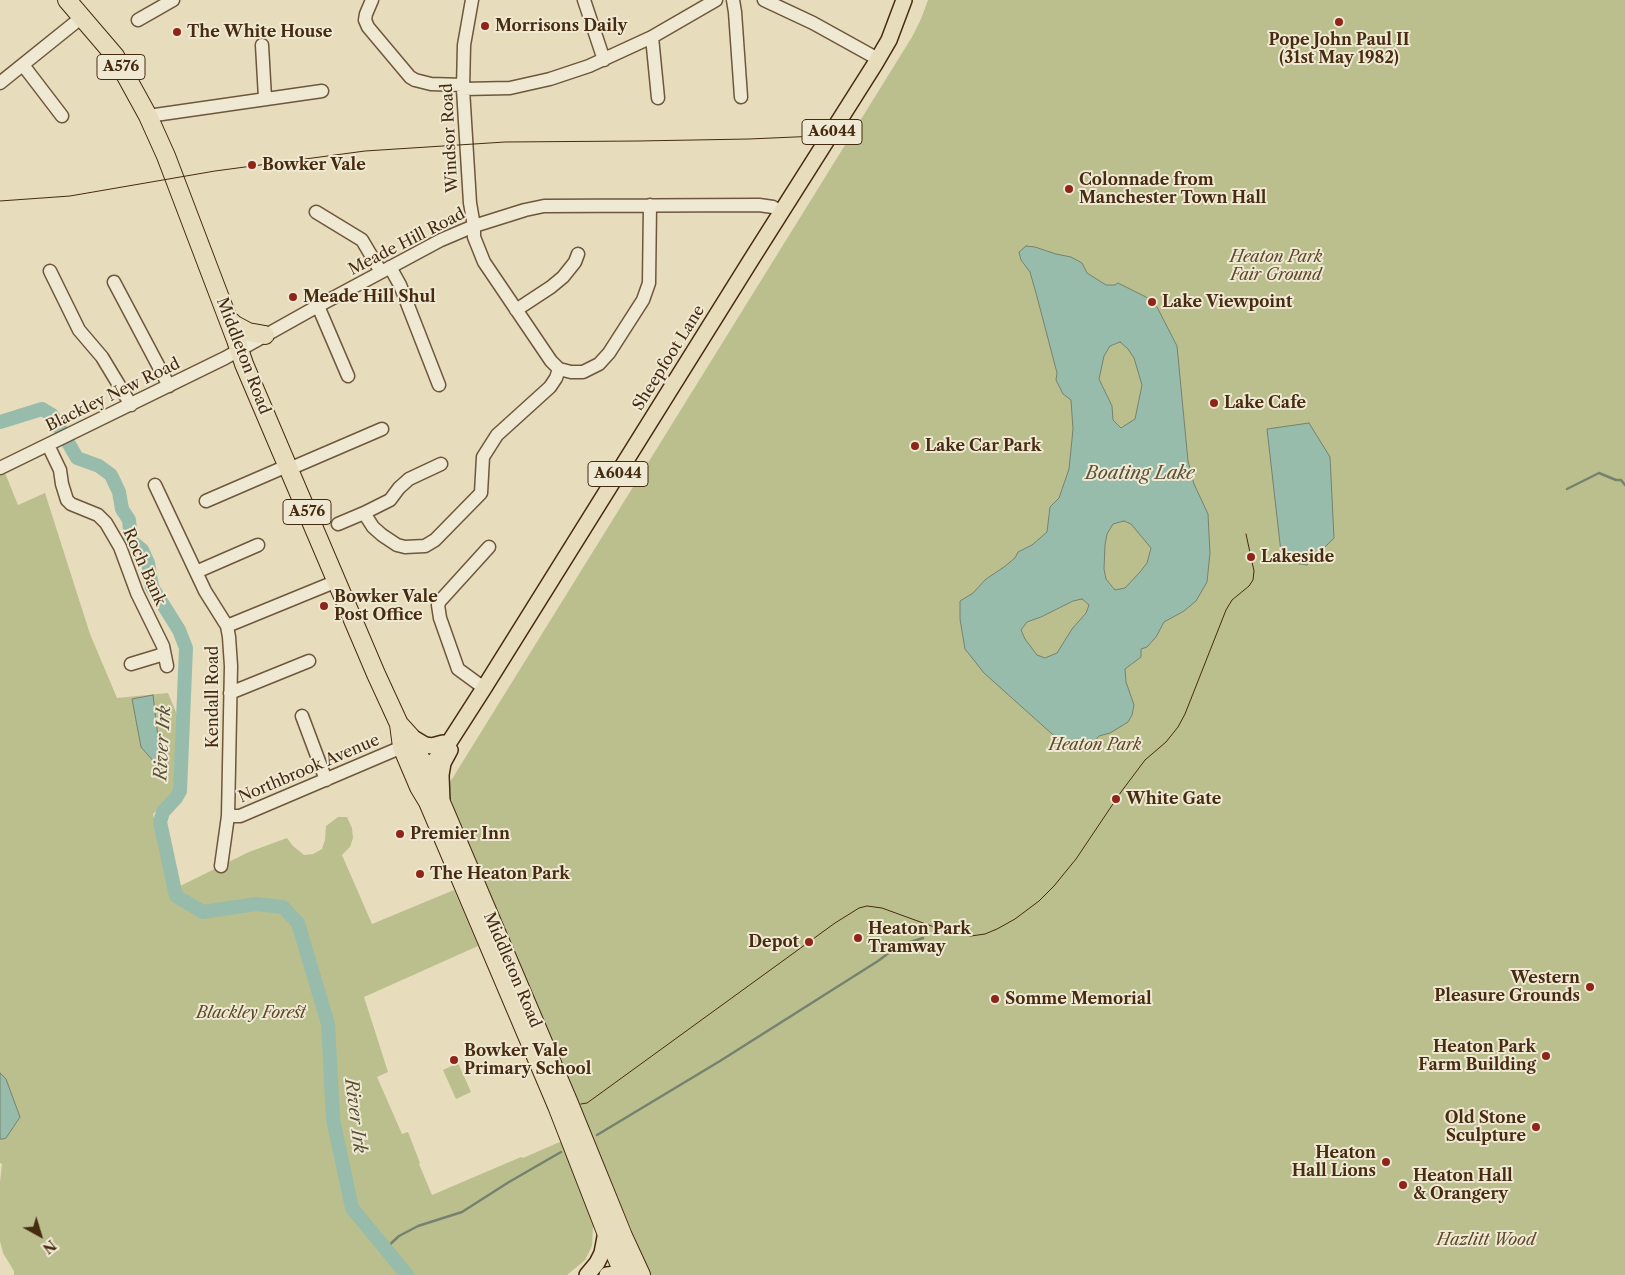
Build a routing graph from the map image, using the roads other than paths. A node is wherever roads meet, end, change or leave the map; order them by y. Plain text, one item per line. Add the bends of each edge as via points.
1 (67, 0) edge
2 (173, 0) edge
3 (372, 0) edge
4 (472, 0) edge
5 (584, 0) edge
6 (716, 0) edge
7 (732, 0) edge
8 (764, 0) edge
9 (904, 0) edge
10 (82, 17) junction
11 (138, 20) dead end
12 (652, 37) junction
13 (262, 45) dead end
14 (878, 59) junction
15 (604, 60) junction
16 (23, 65) junction
17 (0, 83) edge
18 (463, 87) junction
19 (322, 91) dead end
20 (741, 97) dead end
21 (266, 98) junction
22 (658, 98) dead end
23 (62, 116) dead end
24 (148, 116) junction
25 (650, 205) junction
26 (316, 212) dead end
27 (781, 212) junction
28 (474, 226) junction
29 (578, 254) dead end
30 (386, 270) junction
31 (50, 271) dead end
32 (114, 282) dead end
33 (318, 306) junction
34 (516, 310) junction
35 (228, 319) junction
36 (265, 335) junction
37 (240, 350) junction
38 (559, 369) junction
39 (348, 376) dead end
40 (438, 385) dead end
41 (169, 386) junction
42 (131, 405) junction
43 (382, 429) dead end
44 (53, 443) junction
45 (441, 464) dead end
46 (288, 467) junction
47 (0, 468) edge
48 (155, 485) dead end
49 (206, 501) dead end
50 (364, 513) junction
51 (338, 524) dead end
52 (258, 545) dead end
53 (489, 547) dead end
54 (196, 572) junction
55 (337, 581) junction
56 (227, 626) junction
57 (309, 661) dead end
58 (131, 664) dead end
59 (484, 688) junction
60 (230, 693) junction
61 (302, 716) dead end
62 (457, 732) junction
63 (443, 743) junction
64 (408, 746) junction
65 (326, 780) junction
66 (436, 805) junction
67 (228, 816) junction
68 (221, 866) dead end
69 (614, 1234) junction
70 (587, 1275) edge
71 (624, 1275) edge

1 - 10 highway, Middleton Road / A576
2 - 11 street
3 - 18 street via 365,20 368,27 410,77 430,84
4 - 18 street, Windsor Road via 464,45
5 - 15 street
6 - 12 street
7 - 20 street
8 - 14 street
9 - 14 main road, Sheepfoot Lane / A6044 via 895,28
10 - 16 street
10 - 24 highway, Middleton Road / A576 via 115,56
12 - 15 street
12 - 22 street
13 - 21 street
14 - 27 main road, Sheepfoot Lane / A6044
15 - 18 street via 550,79 510,88
16 - 17 street
16 - 23 street
18 - 28 street, Windsor Road
19 - 21 street
21 - 24 street
24 - 35 highway, Middleton Road / A576
25 - 27 street, Meade Hill Road via 759,205
25 - 28 street, Meade Hill Road via 544,206
25 - 38 street via 649,283 643,300 599,364 583,372
26 - 30 street via 362,240
27 - 59 main road, Sheepfoot Lane / A6044
28 - 30 street, Meade Hill Road
28 - 34 street, Windsor Road via 474,236 484,262
29 - 34 street via 563,277
30 - 33 street, Meade Hill Road
30 - 40 street via 400,285
31 - 42 street via 80,330 102,357
32 - 41 street
33 - 36 street, Meade Hill Road
33 - 39 street
34 - 38 street, Windsor Road
35 - 36 highway via 248,332
35 - 37 highway, Middleton Road / A576
36 - 37 street, Meade Hill Road
37 - 41 street, Blackley New Road
37 - 46 highway, Middleton Road / A576
38 - 50 street via 550,387 497,435 483,457 481,492 435,540 415,548 397,544 377,531
41 - 42 street, Blackley New Road
42 - 44 street, Blackley New Road
43 - 46 street
44 - 47 street, Blackley New Road
44 - 58 street, Roch Bank via 67,500 98,515 106,523 120,547 137,593 163,646 166,660
45 - 50 street via 409,479 390,500
46 - 49 street
46 - 55 highway, Middleton Road / A576
48 - 54 street, Kendall Road
50 - 51 street
52 - 54 street
53 - 59 street via 438,605 458,669
54 - 56 street, Kendall Road
55 - 56 street
55 - 64 highway, Middleton Road / A576
56 - 60 street, Kendall Road
57 - 60 street
59 - 62 main road, Sheepfoot Lane / A6044
60 - 67 street, Kendall Road
61 - 65 street
62 - 63 main road, Sheepfoot Lane / A6044
62 - 64 main road, Sheepfoot Lane / A6044 via 430,763
62 - 66 main road, Sheepfoot Lane / A6044 via 442,767 441,790
63 - 64 main road
63 - 64 main road, Sheepfoot Lane / A6044 via 429,755
64 - 65 street, Northbrook Avenue
64 - 66 highway, A576
65 - 67 street, Northbrook Avenue via 240,816
66 - 69 highway, Middleton Road / A576 via 568,1101
67 - 68 street, Kendall Road
69 - 70 main road
69 - 71 highway, Middleton Road / A576

